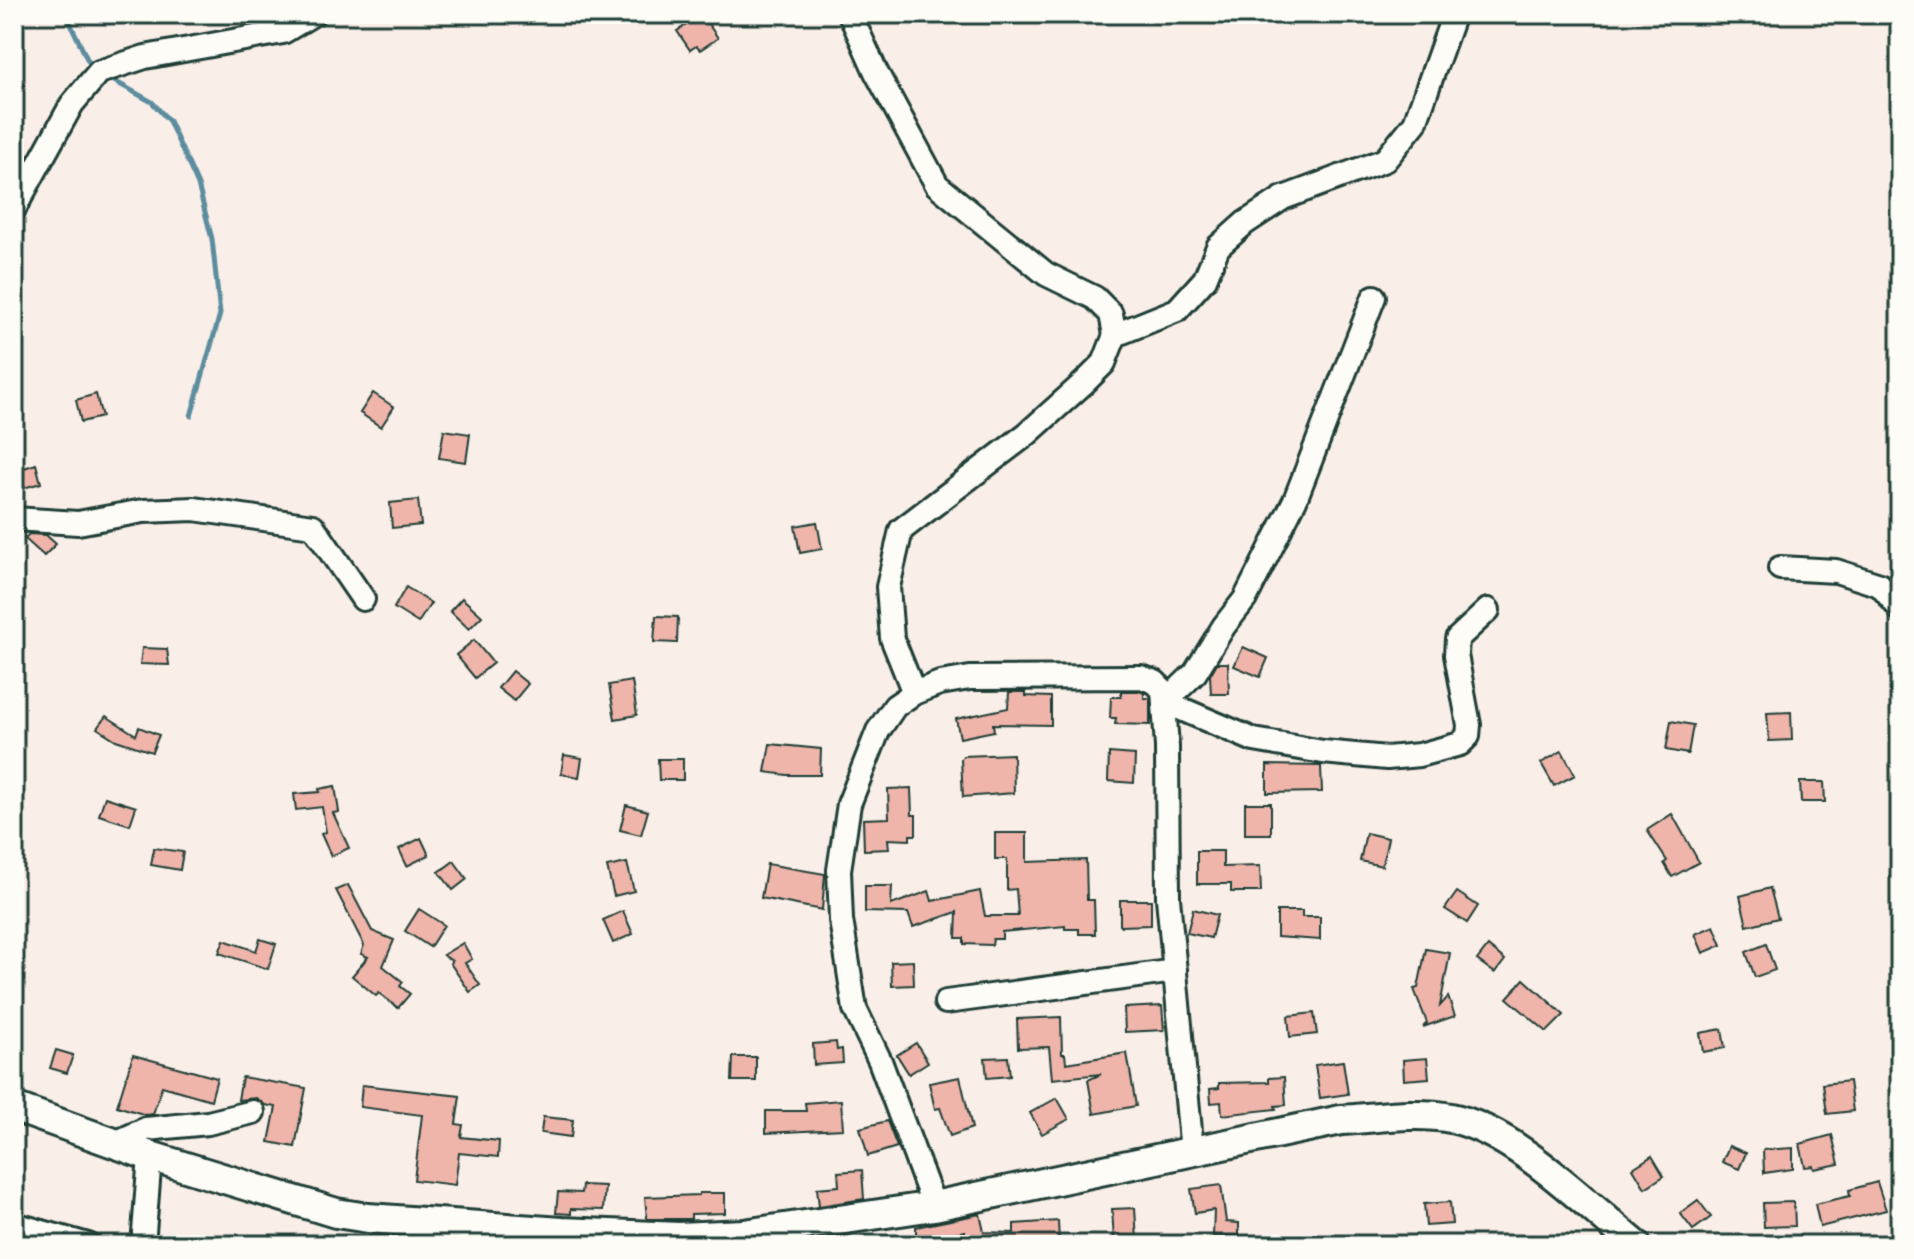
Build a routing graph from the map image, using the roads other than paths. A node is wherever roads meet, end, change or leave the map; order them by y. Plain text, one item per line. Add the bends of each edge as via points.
1 (313, 14) edge
2 (850, 14) edge
3 (1454, 14) edge
4 (14, 209) edge
5 (1374, 297) dead end
6 (1115, 335) junction
7 (14, 519) edge
8 (1780, 568) dead end
9 (363, 599) dead end
10 (1900, 609) edge
11 (1488, 610) dead end
12 (914, 693) junction
13 (1165, 702) junction
14 (1175, 971) junction
15 (946, 1002) dead end
16 (14, 1109) edge
17 (253, 1112) dead end
18 (115, 1143) junction
19 (1192, 1152) junction
20 (150, 1156) junction
21 (934, 1206) junction
22 (14, 1224) edge
23 (744, 1240) edge
24 (88, 1245) edge
25 (143, 1245) edge
26 (1636, 1245) edge

1 - 4 street via 283,32 145,57 99,72 72,104
2 - 6 street via 937,185 1046,274 1095,298 1111,314
3 - 6 street via 1415,123 1385,160 1283,198 1218,247 1205,279 1177,310
5 - 13 street via 1295,500 1245,599 1195,673
6 - 12 street via 1104,363 1086,381 1027,434 901,530 888,587 892,638
7 - 9 street via 78,523 143,511 194,509 313,526
8 - 10 street via 1836,571 1880,585
11 - 13 street via 1457,639 1469,725 1460,744 1387,758 1323,752 1254,740
12 - 13 street via 970,678 1141,677 1159,685
12 - 21 street via 895,706 878,731 849,804 839,870 855,1009
13 - 14 street via 1168,898
14 - 15 street
14 - 19 street
16 - 18 main road
17 - 18 street via 146,1129
18 - 20 main road
19 - 21 main road
19 - 26 main road via 1341,1120 1451,1118 1484,1129 1524,1154
20 - 23 main road via 296,1203 368,1218
20 - 25 street
21 - 23 main road
22 - 24 street

